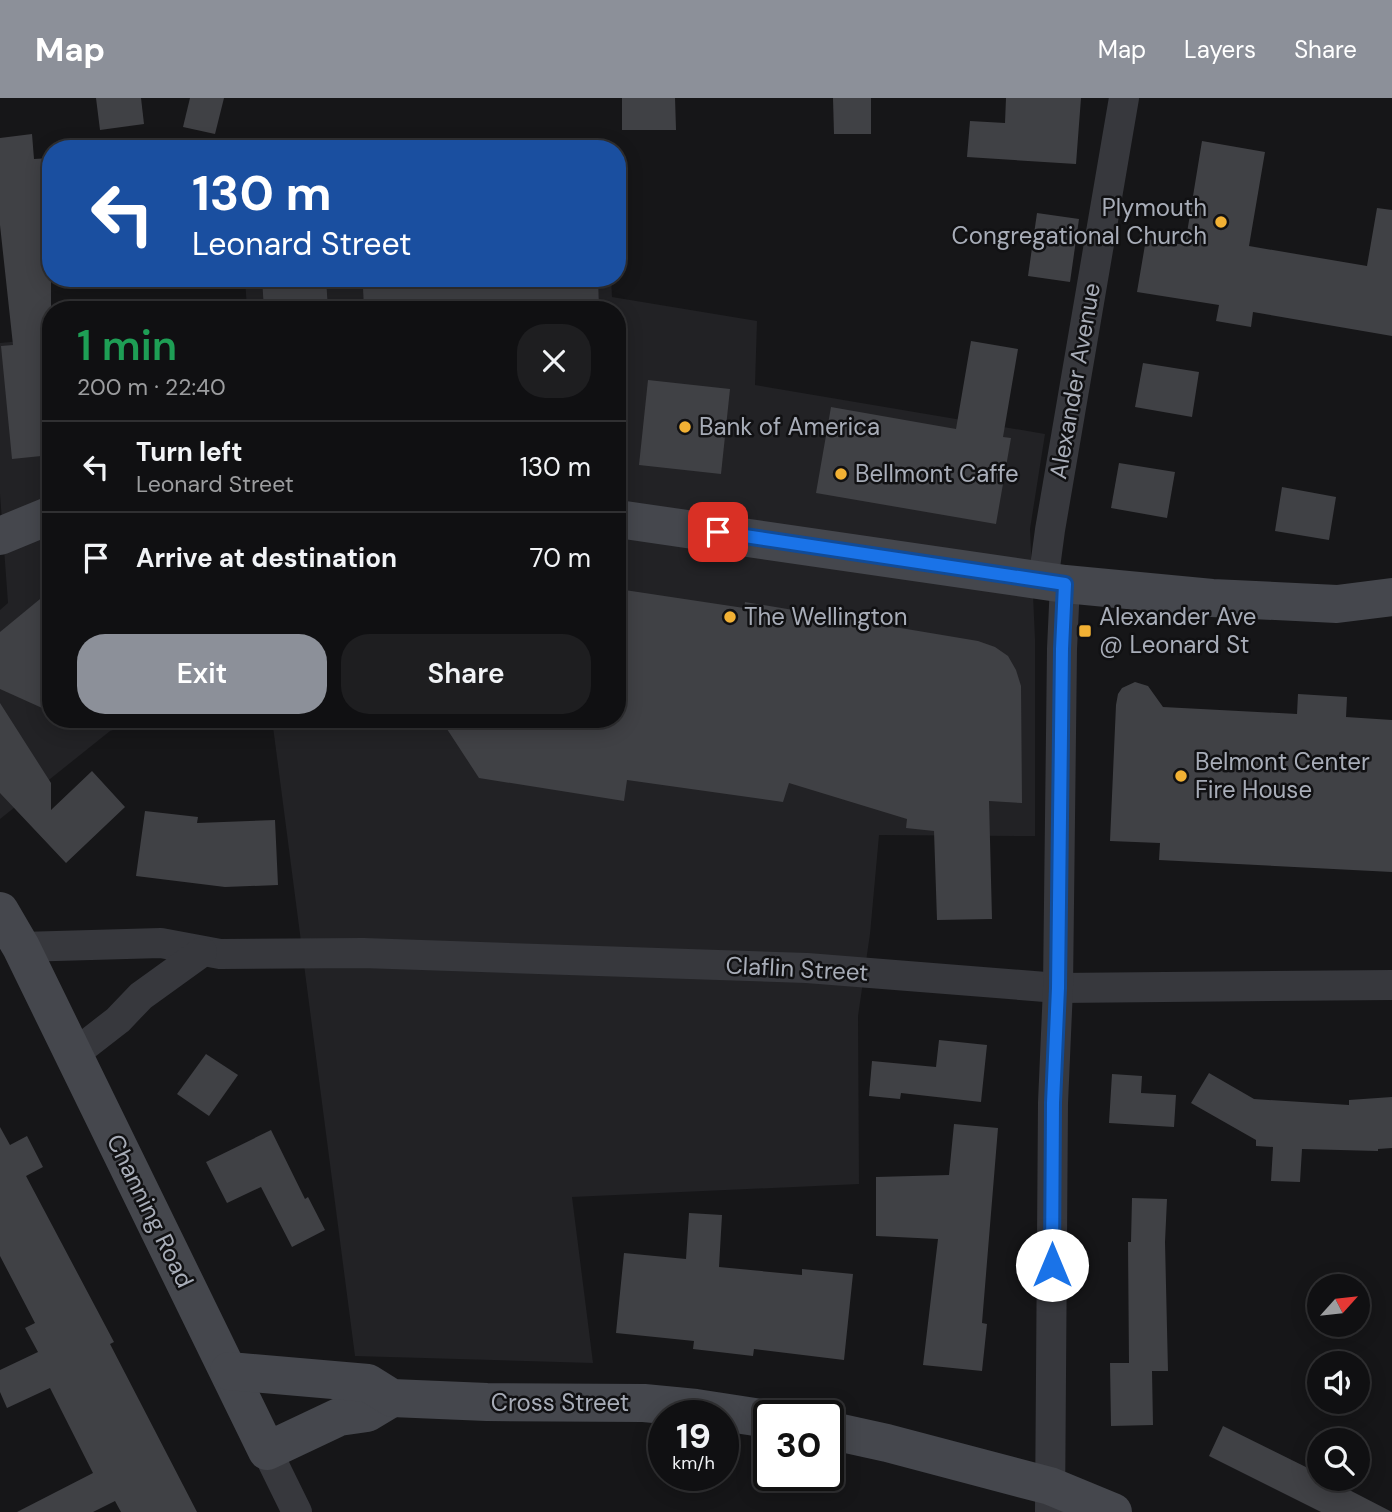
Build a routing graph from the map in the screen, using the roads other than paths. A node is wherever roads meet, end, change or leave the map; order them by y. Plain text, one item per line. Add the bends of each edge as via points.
1 (1124, 98) edge
2 (42, 518) edge
3 (626, 520) edge
4 (0, 536) edge
5 (1054, 583) junction
6 (1392, 597) edge
7 (0, 911) edge
8 (21, 947) junction
9 (202, 952) junction
10 (1392, 985) edge
11 (1058, 988) junction
12 (73, 1055) junction
13 (229, 1371) junction
14 (392, 1398) junction
15 (753, 1417) edge
16 (844, 1434) edge
17 (267, 1451) junction
18 (1050, 1499) edge
19 (297, 1512) edge
20 (1113, 1512) edge

1 - 5 street, Alexander Avenue via 1049,530
2 - 4 street
3 - 5 street
5 - 6 street via 1337,604
5 - 11 street, Alexander Avenue via 1062,649
7 - 8 street, Channing Road
8 - 9 street, Claflin Street via 161,943
8 - 12 street, Channing Road
9 - 11 street, Claflin Street via 807,968
9 - 12 street via 141,996
10 - 11 street, Claflin Street
11 - 18 street, Alexander Avenue
12 - 13 street, Channing Road
13 - 14 street, Cross Street via 368,1383
13 - 17 street, Channing Road
14 - 15 street, Cross Street via 644,1403
14 - 17 street, Cross Street via 367,1413 339,1417
16 - 18 street via 887,1443
17 - 19 street, Channing Road
18 - 20 street

